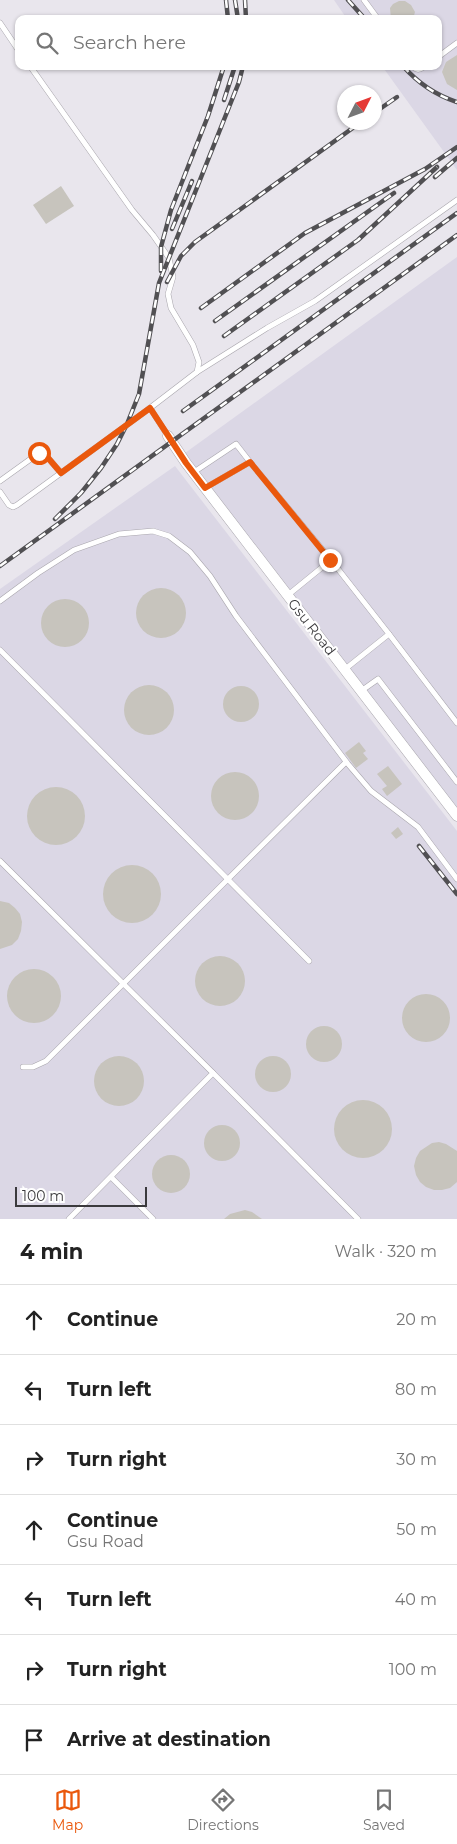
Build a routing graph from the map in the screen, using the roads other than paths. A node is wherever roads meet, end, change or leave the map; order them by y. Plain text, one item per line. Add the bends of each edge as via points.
1 (364, 0) edge
2 (375, 15) edge
3 (0, 23) edge
4 (457, 43) edge
5 (15, 45) edge
6 (442, 54) edge
7 (33, 70) edge
8 (457, 200) edge
9 (197, 372) junction
10 (150, 408) junction
11 (168, 436) joint
12 (250, 462) junction
13 (61, 473) junction
14 (193, 473) junction
15 (0, 482) edge
16 (205, 488) junction
17 (0, 492) edge
18 (330, 560) junction
19 (287, 595) junction
20 (0, 601) edge
21 (389, 634) junction
22 (0, 650) edge
23 (344, 670) junction
24 (361, 691) junction
25 (457, 723) edge
26 (346, 762) junction
27 (457, 782) edge
28 (455, 810) edge
29 (0, 860) edge
30 (228, 879) junction
31 (457, 879) edge
32 (309, 961) dead end
33 (123, 984) junction
34 (23, 1067) dead end
35 (213, 1073) junction
36 (110, 1177) junction
37 (69, 1219) edge
38 (153, 1219) edge
39 (358, 1219) edge

1 - 2 lane
3 - 5 lane
4 - 6 lane
7 - 9 lane via 169,258 173,277 168,294 171,308 193,344 199,362
8 - 9 lane via 315,301
9 - 10 lane
10 - 11 lane
10 - 13 lane
11 - 14 street, Gsu Road
12 - 14 lane via 236,444
12 - 16 lane
12 - 18 lane
13 - 15 lane via 43,452
13 - 17 lane via 13,507
14 - 16 street, Gsu Road
16 - 19 street, Gsu Road
18 - 19 lane
18 - 21 lane
19 - 23 street, Gsu Road
20 - 26 lane via 74,550 119,534 152,531 169,536 190,552 210,576 236,616
21 - 23 lane
21 - 25 lane
22 - 30 lane
23 - 24 street, Gsu Road
24 - 27 lane via 378,679
24 - 28 street, Gsu Road
26 - 30 lane
26 - 31 lane via 371,791 418,827
29 - 33 lane
30 - 32 lane
30 - 33 lane
33 - 34 lane via 46,1061 33,1067
33 - 35 lane
35 - 36 lane
35 - 39 lane
36 - 37 lane
36 - 38 lane

